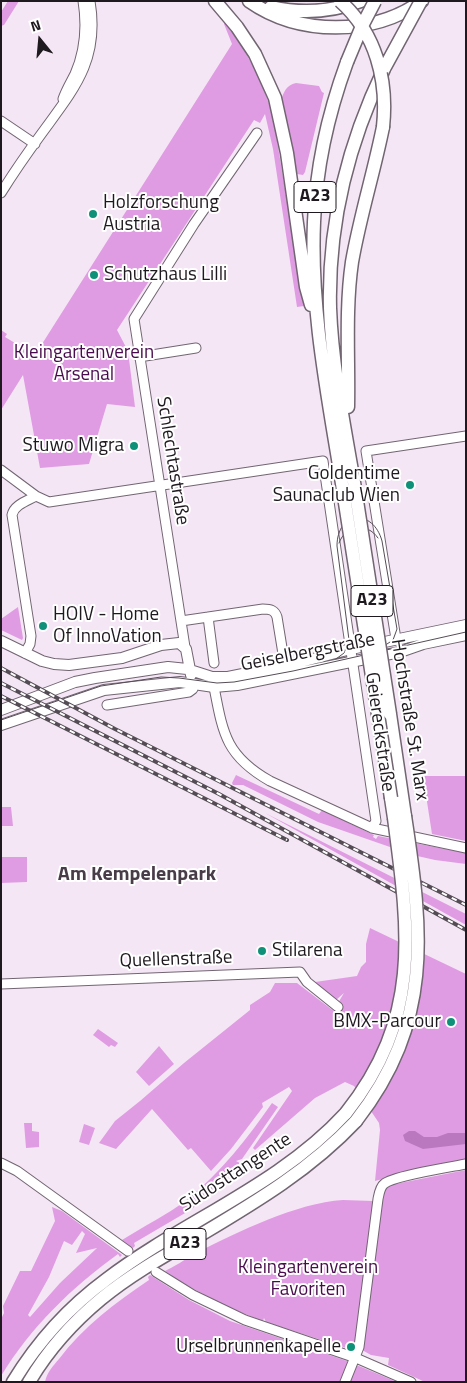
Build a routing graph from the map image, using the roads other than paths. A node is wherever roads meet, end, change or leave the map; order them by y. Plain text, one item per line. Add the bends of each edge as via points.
1 (83, 1) edge
2 (90, 1) edge
3 (215, 1) edge
4 (249, 1) edge
5 (255, 1) edge
6 (340, 1) edge
7 (362, 1) edge
8 (375, 1) edge
9 (422, 1) edge
10 (60, 108) junction
11 (1, 121) edge
12 (257, 133) dead end
13 (34, 144) junction
14 (1, 193) edge
15 (320, 336) junction
16 (196, 348) dead end
17 (139, 357) junction
18 (466, 436) edge
19 (348, 447) junction
20 (1, 470) edge
21 (159, 485) junction
22 (36, 496) junction
23 (208, 617) junction
24 (181, 621) junction
25 (466, 625) edge
26 (466, 635) edge
27 (396, 639) junction
28 (1, 641) edge
29 (185, 648) junction
30 (351, 649) junction
31 (25, 654) junction
32 (214, 662) dead end
33 (353, 662) junction
34 (285, 666) junction
35 (189, 669) junction
36 (215, 682) junction
37 (193, 683) junction
38 (107, 705) dead end
39 (1, 710) edge
40 (1, 725) edge
41 (372, 828) junction
42 (466, 848) edge
43 (1, 984) edge
44 (338, 1007) dead end
45 (351, 1117) junction
46 (1, 1163) edge
47 (466, 1164) edge
48 (128, 1252) dead end
49 (156, 1272) dead end
50 (356, 1358) junction
51 (13, 1382) edge
52 (28, 1382) edge
53 (345, 1382) edge
54 (411, 1382) edge

1 - 10 street via 85,27 82,49
2 - 10 street via 92,24 86,60 75,88
3 - 15 highway via 255,54 279,112 306,287
4 - 9 highway via 268,12 302,24 344,27 386,20
5 - 7 highway via 305,12 336,9
6 - 19 highway, bridge via 368,36 380,68 384,96 383,127 358,232 350,282
8 - 15 highway, Hochstraße St. Marx / A23, bridge via 340,81 319,167 313,244
9 - 19 highway, Hochstraße St. Marx / A23, bridge via 366,108 349,159 337,212 330,308
10 - 13 street
11 - 13 street
12 - 17 street, Schlechtastraße via 134,319
13 - 14 street
15 - 45 highway, Hochstraße St. Marx / A23, bridge via 394,818 406,926 403,982 391,1035
16 - 17 street
17 - 21 street, Schlechtastraße
18 - 27 street via 366,451
19 - 45 highway, Hochstraße St. Marx / A23, bridge via 414,871 418,925 416,983 403,1038 380,1086
20 - 22 street
21 - 22 street via 49,502
21 - 24 street, Schlechtastraße
21 - 30 street, Geiereckstraße via 323,462
22 - 31 street via 16,507 12,517 31,638
23 - 24 street
23 - 32 street
23 - 34 street via 273,610
24 - 29 street, Schlechtastraße
25 - 27 main road, Geiselbergstraße
26 - 33 main road, Geiselbergstraße
27 - 30 main road, Geiselbergstraße
28 - 31 main road
29 - 31 main road via 179,643 170,643 122,658 69,665
29 - 35 main road
30 - 33 street, Geiereckstraße
30 - 34 main road, Geiselbergstraße
33 - 36 main road, Geiselbergstraße via 237,685
33 - 41 street, Geiereckstraße via 376,821
34 - 36 main road, Geiselbergstraße
35 - 36 main road
35 - 37 main road
35 - 39 main road via 162,668 85,680
36 - 37 main road
36 - 41 street via 227,740 248,767 270,781
37 - 38 street via 189,692
37 - 40 main road via 98,691
41 - 42 street
43 - 44 street, Quellenstraße via 300,972 307,982
45 - 51 highway, Südosttangente / A23 via 270,1177 154,1247 94,1288 48,1333
45 - 52 highway, Südosttangente / A23 via 330,1147 291,1179 101,1299 57,1342
46 - 48 street via 17,1171
47 - 50 street via 398,1178 383,1185 378,1197
49 - 50 street via 236,1316
50 - 53 street
50 - 54 street

